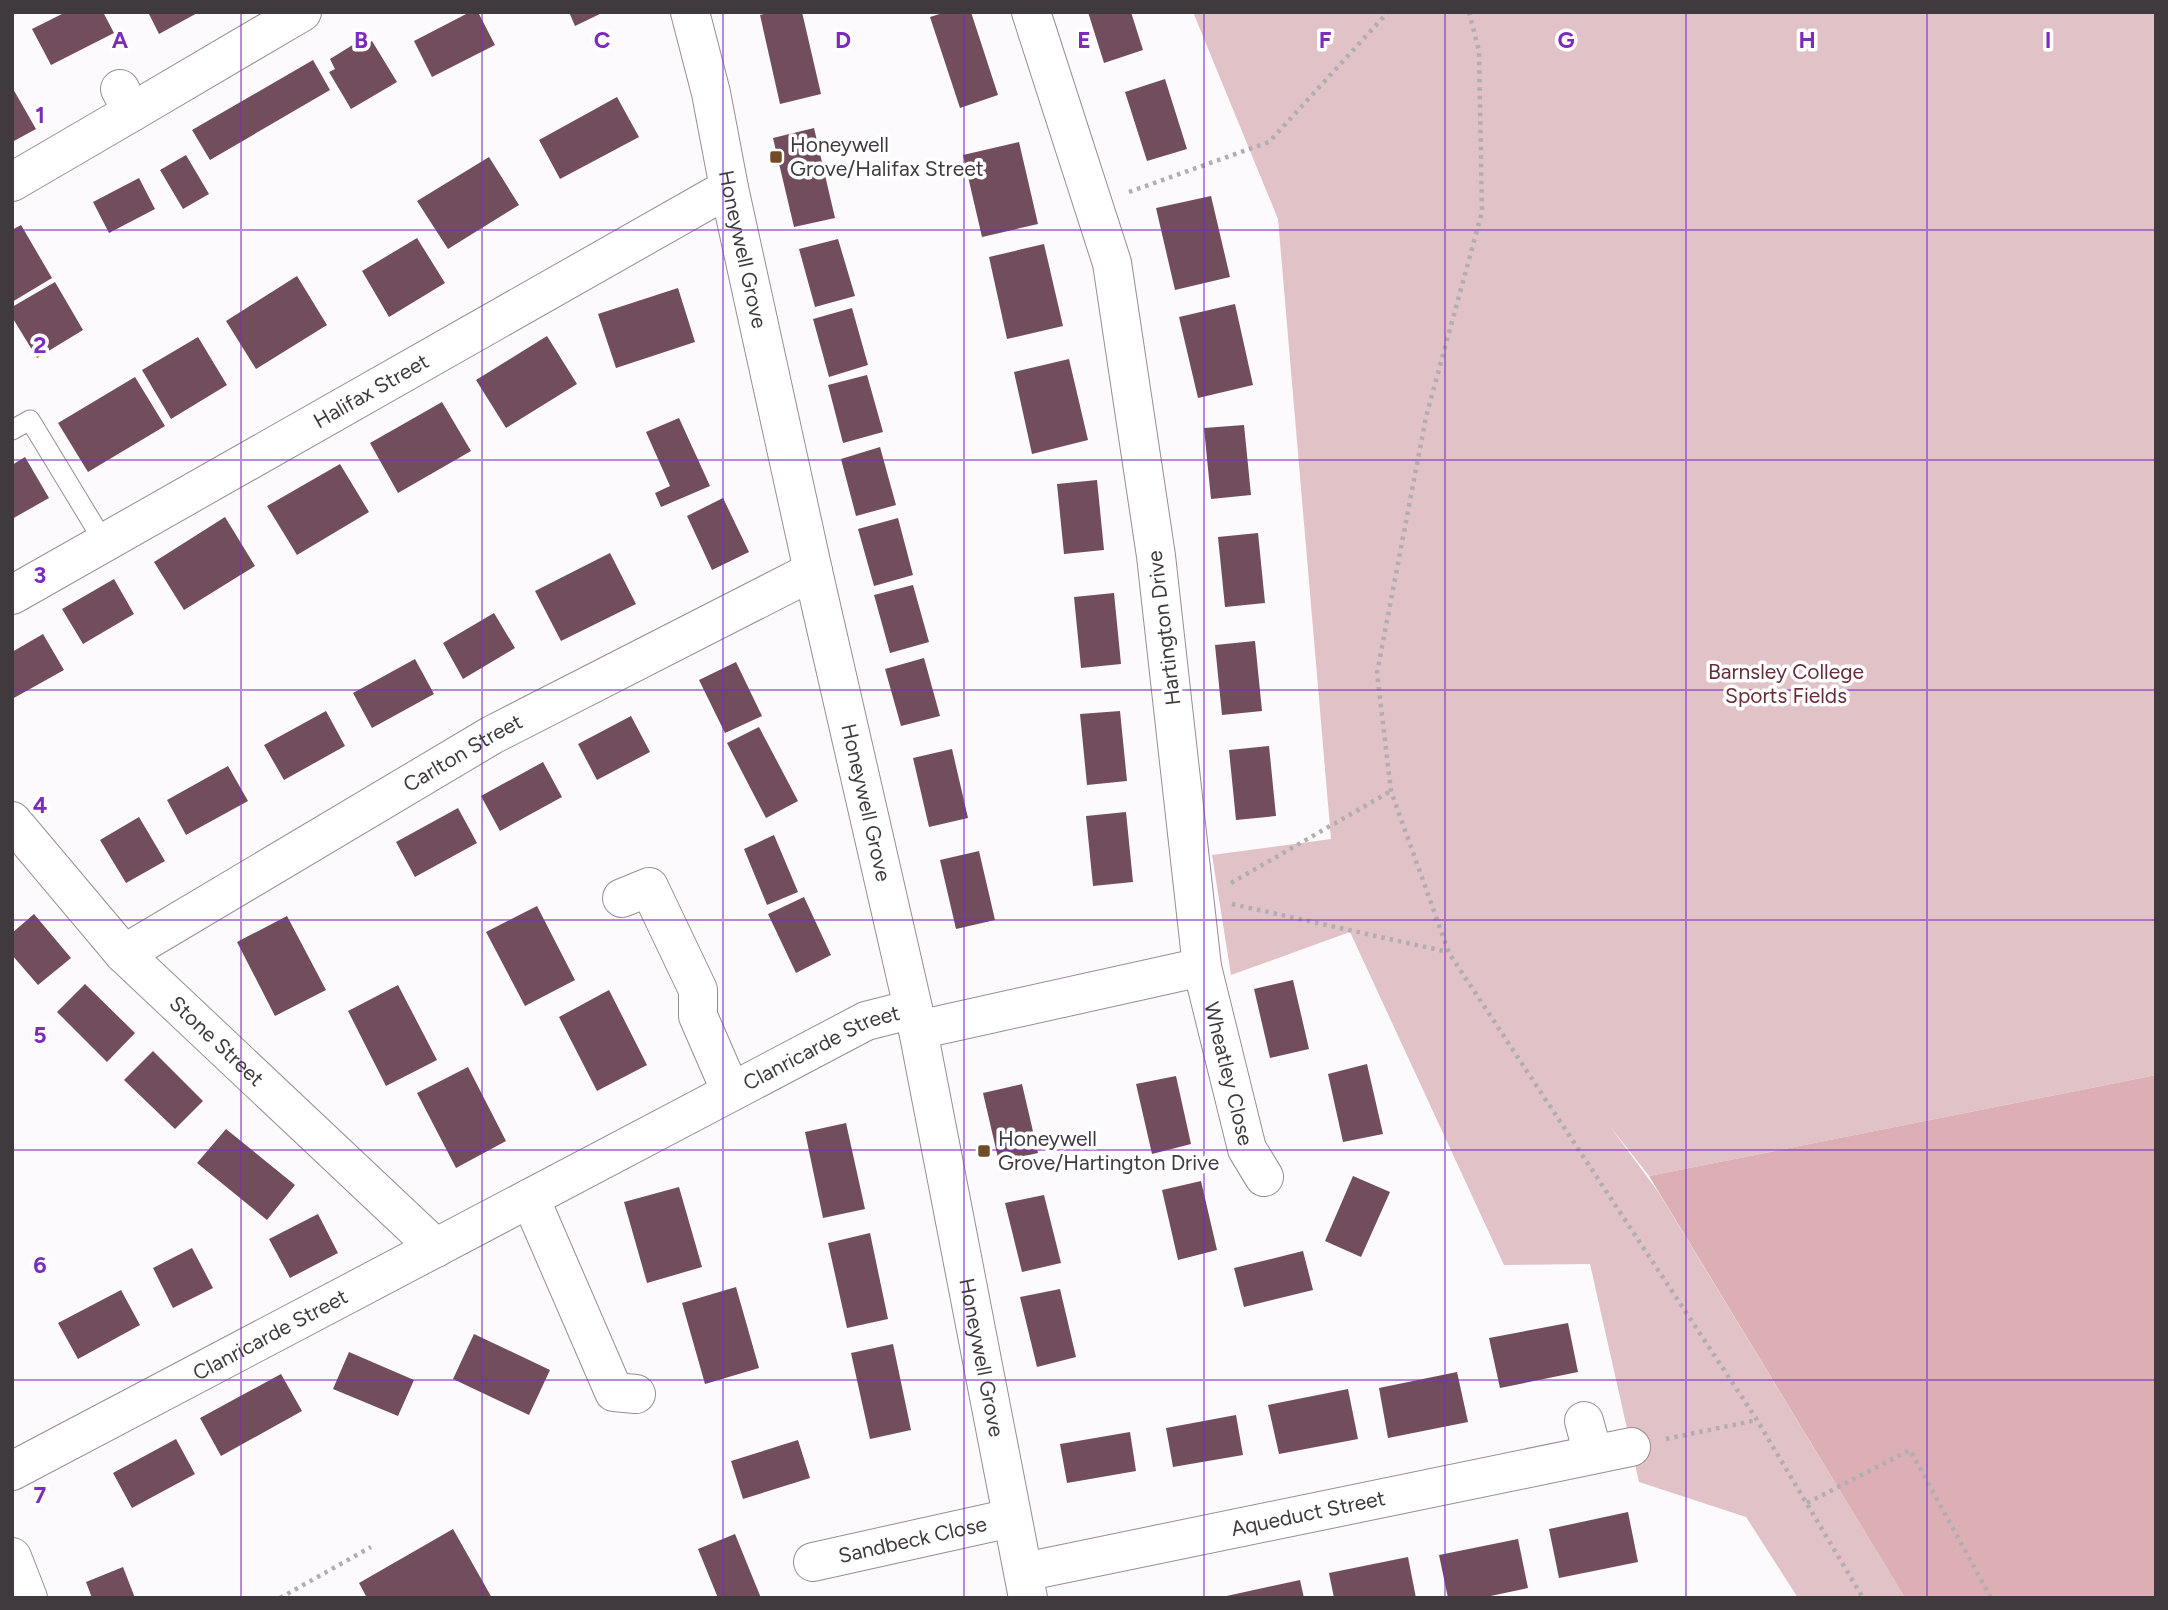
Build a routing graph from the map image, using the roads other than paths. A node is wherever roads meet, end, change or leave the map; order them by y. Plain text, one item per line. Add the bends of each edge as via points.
1 (302, 12) edge
2 (690, 12) edge
3 (1031, 12) edge
4 (12, 182) edge
5 (729, 188) junction
6 (12, 430) edge
7 (104, 542) junction
8 (813, 571) junction
9 (12, 595) edge
10 (12, 821) edge
11 (622, 898) dead end
12 (124, 954) junction
13 (1202, 967) junction
14 (916, 1019) junction
15 (731, 1092) junction
16 (1264, 1177) dead end
17 (530, 1198) junction
18 (436, 1248) junction
19 (636, 1394) dead end
20 (1631, 1447) road end
21 (12, 1471) edge
22 (1011, 1518) junction
23 (12, 1558) edge
24 (813, 1562) dead end
25 (1026, 1585) edge
26 (28, 1598) edge

1 - 4 street via 126,100
2 - 5 street, Honeywell Grove
3 - 13 street, Hartington Drive via 1112,263 1154,543 1199,897
5 - 7 street, Halifax Street
5 - 8 street, Honeywell Grove
6 - 7 lane via 30,419
7 - 9 street, Halifax Street
8 - 12 street, Carlton Street via 492,735
8 - 14 street, Honeywell Grove
10 - 12 street, Stone Street
11 - 15 street, Clanricarde Street via 649,887 698,990 698,1016
12 - 18 street, Stone Street
13 - 14 street
13 - 16 street, Wheatley Close via 1247,1149
14 - 15 street, Clanricarde Street via 866,1021
14 - 22 street, Honeywell Grove
15 - 17 street, Clanricarde Street
17 - 18 street, Clanricarde Street
17 - 19 street via 614,1392
18 - 21 street, Clanricarde Street
20 - 25 street, Aqueduct Street via 1588,1438
22 - 24 street, Sandbeck Close
22 - 25 street, Honeywell Grove
23 - 26 street

